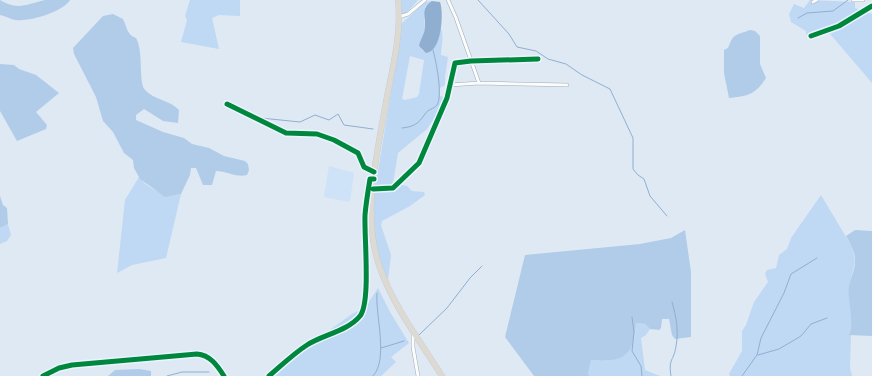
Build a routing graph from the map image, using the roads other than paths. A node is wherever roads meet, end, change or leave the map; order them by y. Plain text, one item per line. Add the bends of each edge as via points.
1 (398, 0) edge
2 (425, 0) edge
3 (448, 0) edge
4 (817, 0) edge
5 (853, 0) edge
6 (863, 0) edge
7 (813, 2) dead end
8 (872, 6) edge
9 (399, 17) junction
10 (811, 36) dead end
11 (538, 59) dead end
12 (471, 61) junction
13 (479, 83) junction
14 (450, 85) junction
15 (567, 86) dead end
16 (227, 104) dead end
17 (373, 182) junction
18 (413, 330) junction
19 (43, 376) edge
20 (224, 376) edge
21 (268, 376) edge
22 (418, 376) edge
23 (442, 376) edge

1 - 9 highway
2 - 9 street via 408,14
3 - 12 street
4 - 7 street
5 - 6 street
8 - 10 street via 839,26
9 - 17 highway
11 - 12 street
12 - 13 street
12 - 14 street via 455,63
13 - 14 street
13 - 15 street
14 - 17 street via 447,98 416,167 393,188
16 - 17 street via 286,133 317,134 334,140 358,153
17 - 18 highway via 372,227 378,261 396,301
17 - 21 street via 365,213 366,284 362,312 357,319 335,332 306,345
18 - 22 street
18 - 23 highway
19 - 20 street via 72,365 197,354 205,355

